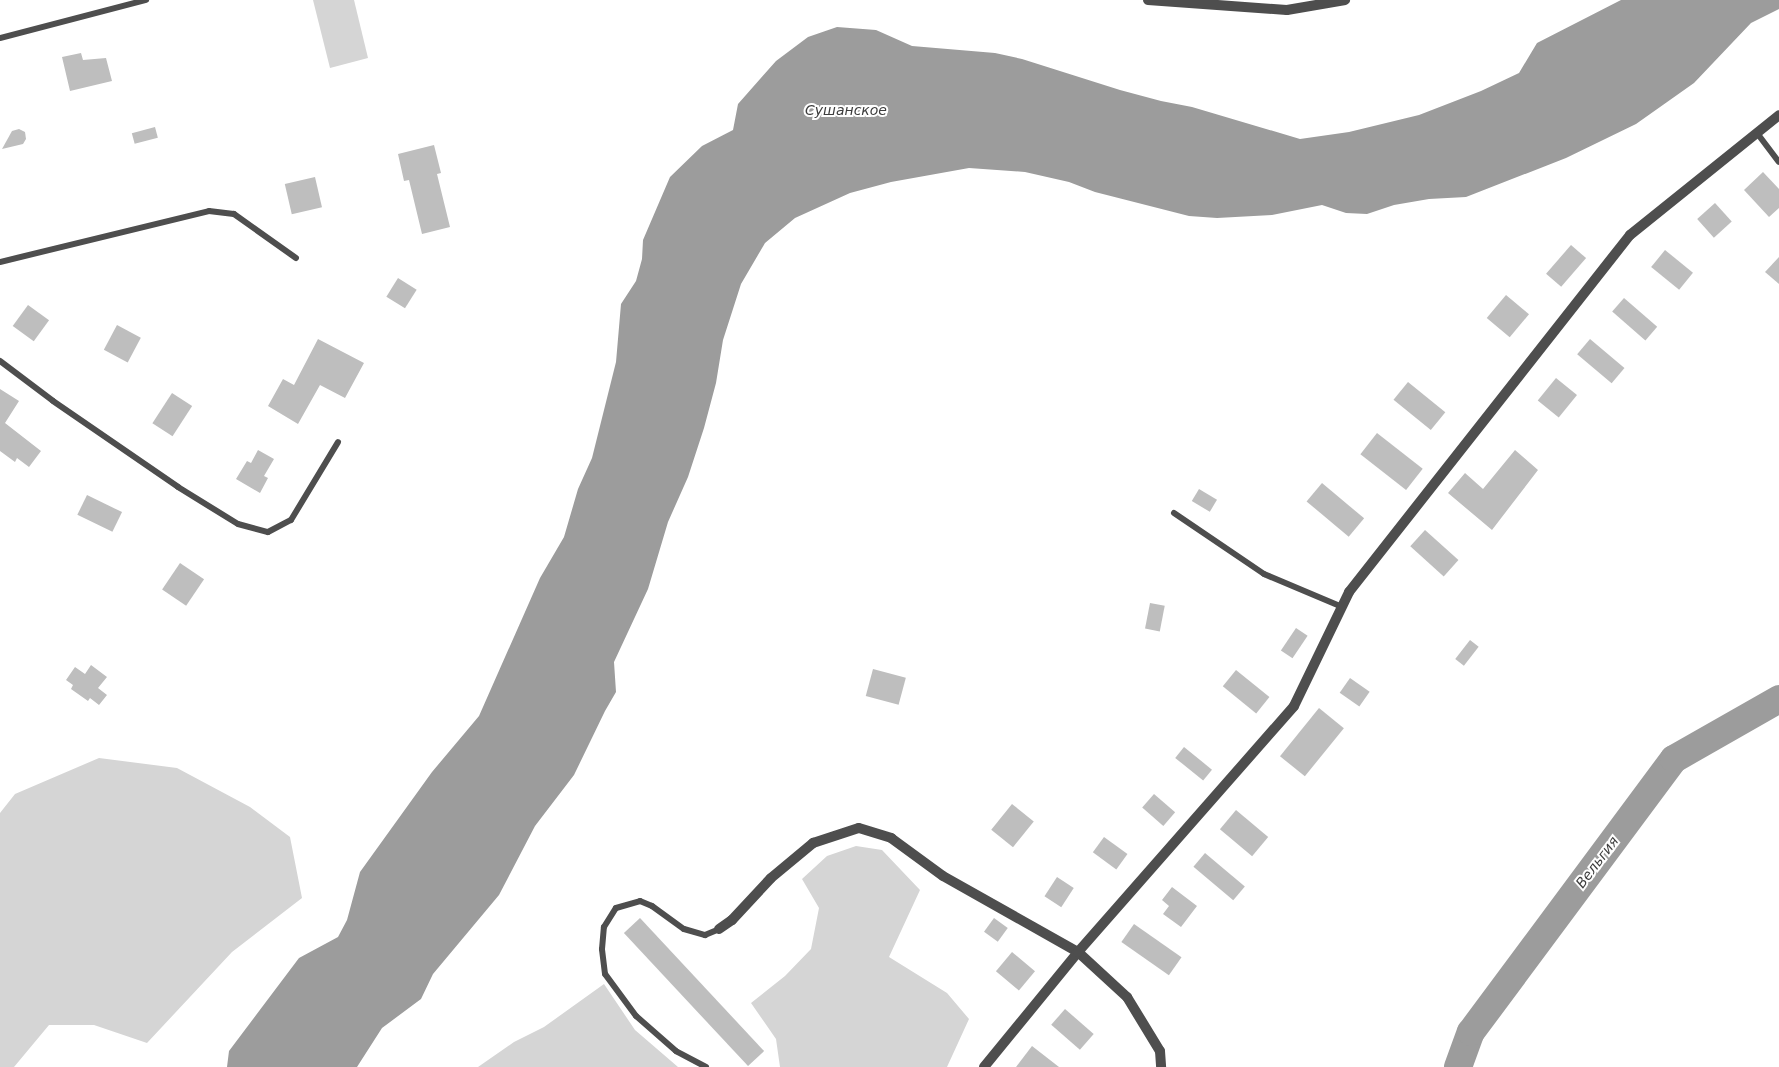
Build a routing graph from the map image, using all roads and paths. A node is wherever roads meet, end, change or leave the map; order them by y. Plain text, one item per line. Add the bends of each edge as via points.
1 (146, 0) edge
2 (1148, 0) edge
3 (1346, 0) edge
4 (0, 38) edge
5 (1779, 115) edge
6 (1757, 133) junction
7 (1779, 162) edge
8 (296, 258) dead end
9 (0, 262) edge
10 (0, 361) edge
11 (338, 442) dead end
12 (1174, 513) dead end
13 (1342, 607) junction
14 (719, 929) joint
15 (1078, 952) junction
16 (706, 1067) edge
17 (984, 1067) edge
18 (1161, 1067) edge

1 - 4 lane
2 - 3 street via 1286,10
5 - 6 street
6 - 7 lane
6 - 13 street via 1630,234 1349,592
8 - 9 lane via 234,214 209,211
10 - 11 lane via 52,401 178,487 238,524 268,532 292,520
12 - 13 lane via 1264,574
13 - 15 street via 1294,706
14 - 15 street via 732,920 771,878 813,844 860,828 891,838 943,876
14 - 16 lane via 705,935 684,929 640,901 616,908 604,927 602,949 606,974 631,1009 676,1051
15 - 17 street
15 - 18 street via 1127,997 1160,1051

